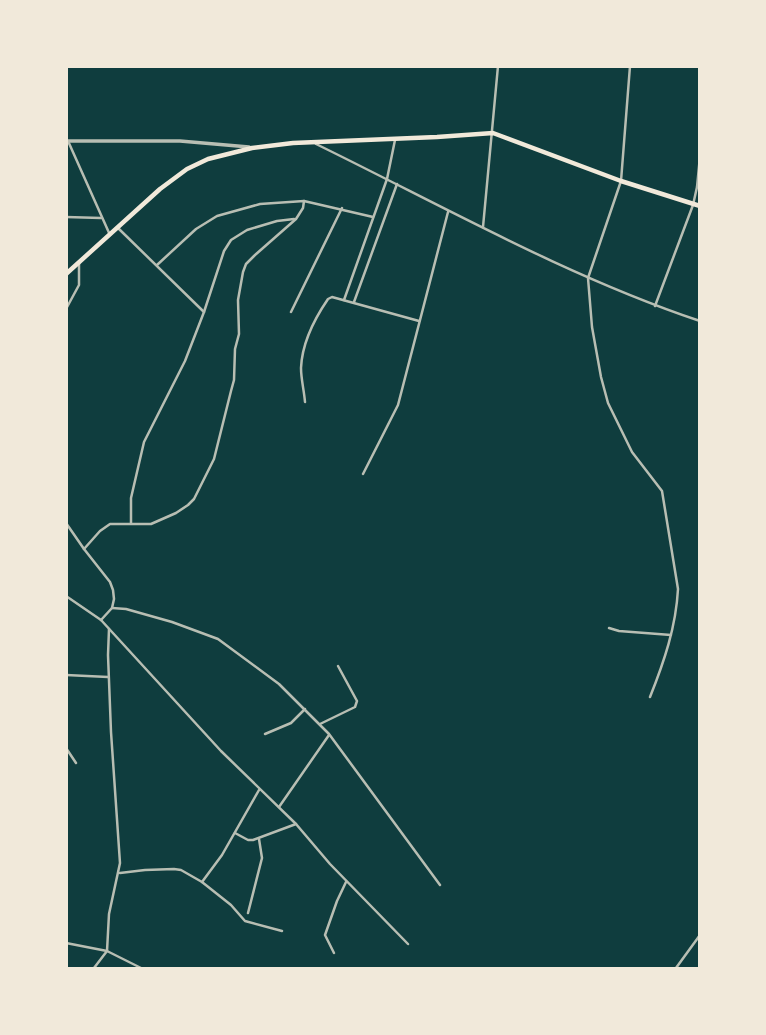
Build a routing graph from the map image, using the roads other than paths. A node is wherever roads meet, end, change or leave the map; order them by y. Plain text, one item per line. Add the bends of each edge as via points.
1 (498, 66) edge
2 (630, 66) edge
3 (493, 133) junction
4 (395, 139) junction
5 (67, 141) edge
6 (310, 141) junction
7 (251, 148) junction
8 (699, 156) edge
9 (387, 179) junction
10 (621, 181) junction
11 (397, 184) junction
12 (304, 201) junction
13 (693, 205) junction
14 (699, 206) edge
15 (342, 208) junction
16 (448, 210) junction
17 (66, 217) edge
18 (373, 217) junction
19 (102, 218) junction
20 (296, 219) junction
21 (118, 228) junction
22 (483, 228) junction
23 (110, 235) junction
24 (79, 263) junction
25 (158, 265) junction
26 (66, 274) edge
27 (588, 278) junction
28 (344, 300) junction
29 (354, 302) junction
30 (655, 306) junction
31 (66, 309) edge
32 (204, 312) junction
33 (291, 312) dead end
34 (420, 321) junction
35 (699, 321) edge
36 (305, 402) dead end
37 (363, 474) dead end
38 (66, 523) edge
39 (131, 523) junction
40 (68, 530) edge
41 (84, 549) junction
42 (66, 596) edge
43 (112, 608) junction
44 (101, 620) junction
45 (609, 628) dead end
46 (109, 629) junction
47 (671, 635) junction
48 (338, 666) dead end
49 (66, 676) edge
50 (108, 677) junction
51 (650, 697) dead end
52 (305, 709) junction
53 (320, 724) junction
54 (265, 734) dead end
55 (329, 734) junction
56 (66, 748) edge
57 (76, 763) dead end
58 (259, 789) junction
59 (279, 807) junction
60 (296, 824) junction
61 (235, 833) junction
62 (259, 839) junction
63 (119, 873) junction
64 (347, 881) junction
65 (202, 882) junction
66 (440, 885) dead end
67 (248, 913) dead end
68 (282, 931) dead end
69 (699, 935) edge
70 (66, 943) edge
71 (408, 943) dead end
72 (107, 951) junction
73 (334, 953) dead end
74 (94, 968) edge
75 (141, 968) edge
76 (676, 968) edge

1 - 3 street
2 - 10 street
3 - 4 main road
3 - 10 main road
3 - 22 street
4 - 6 main road
4 - 9 street
5 - 7 street via 180,141
5 - 19 street
6 - 7 main road
6 - 9 street
7 - 21 main road via 187,169
8 - 13 street
9 - 11 street
9 - 18 street
10 - 13 main road
10 - 27 street
11 - 16 street
11 - 29 street
12 - 15 street
12 - 20 street
12 - 25 street via 261,204 217,216
13 - 14 main road
13 - 30 street
15 - 18 street
15 - 33 street
16 - 22 street
16 - 34 street
17 - 19 street
18 - 28 street
19 - 23 street
20 - 32 street via 247,230 231,240
20 - 39 street via 246,264 243,272 234,380 218,449 198,491 176,513 151,524
21 - 23 main road
21 - 25 street
22 - 27 street
23 - 24 main road
24 - 26 main road
24 - 31 street via 79,285
25 - 32 street
27 - 30 street
27 - 47 street via 592,327 608,403 632,452 662,491 678,589
28 - 29 street
28 - 36 street via 328,299 305,346 301,364
29 - 34 street
30 - 35 street
32 - 39 street via 144,442 131,498
34 - 37 street via 398,405
38 - 40 street
39 - 41 street via 104,527
40 - 41 street
41 - 43 street via 110,582
42 - 44 street
43 - 44 street
43 - 52 street via 218,639
44 - 46 street
45 - 47 street
46 - 50 street
46 - 58 street
47 - 51 street
48 - 53 street via 357,704
49 - 50 street
50 - 63 street
52 - 53 street
52 - 54 street via 290,723
53 - 55 street
55 - 59 street
55 - 66 street
56 - 57 street
58 - 59 street
58 - 61 street
59 - 60 street
60 - 62 street
60 - 64 street
61 - 62 street via 248,840
61 - 65 street
62 - 67 street via 262,858
63 - 65 street via 174,869
63 - 72 street via 109,914
64 - 71 street
64 - 73 street via 325,935
65 - 68 street via 245,921
69 - 76 street
70 - 72 street
72 - 74 street
72 - 75 street

